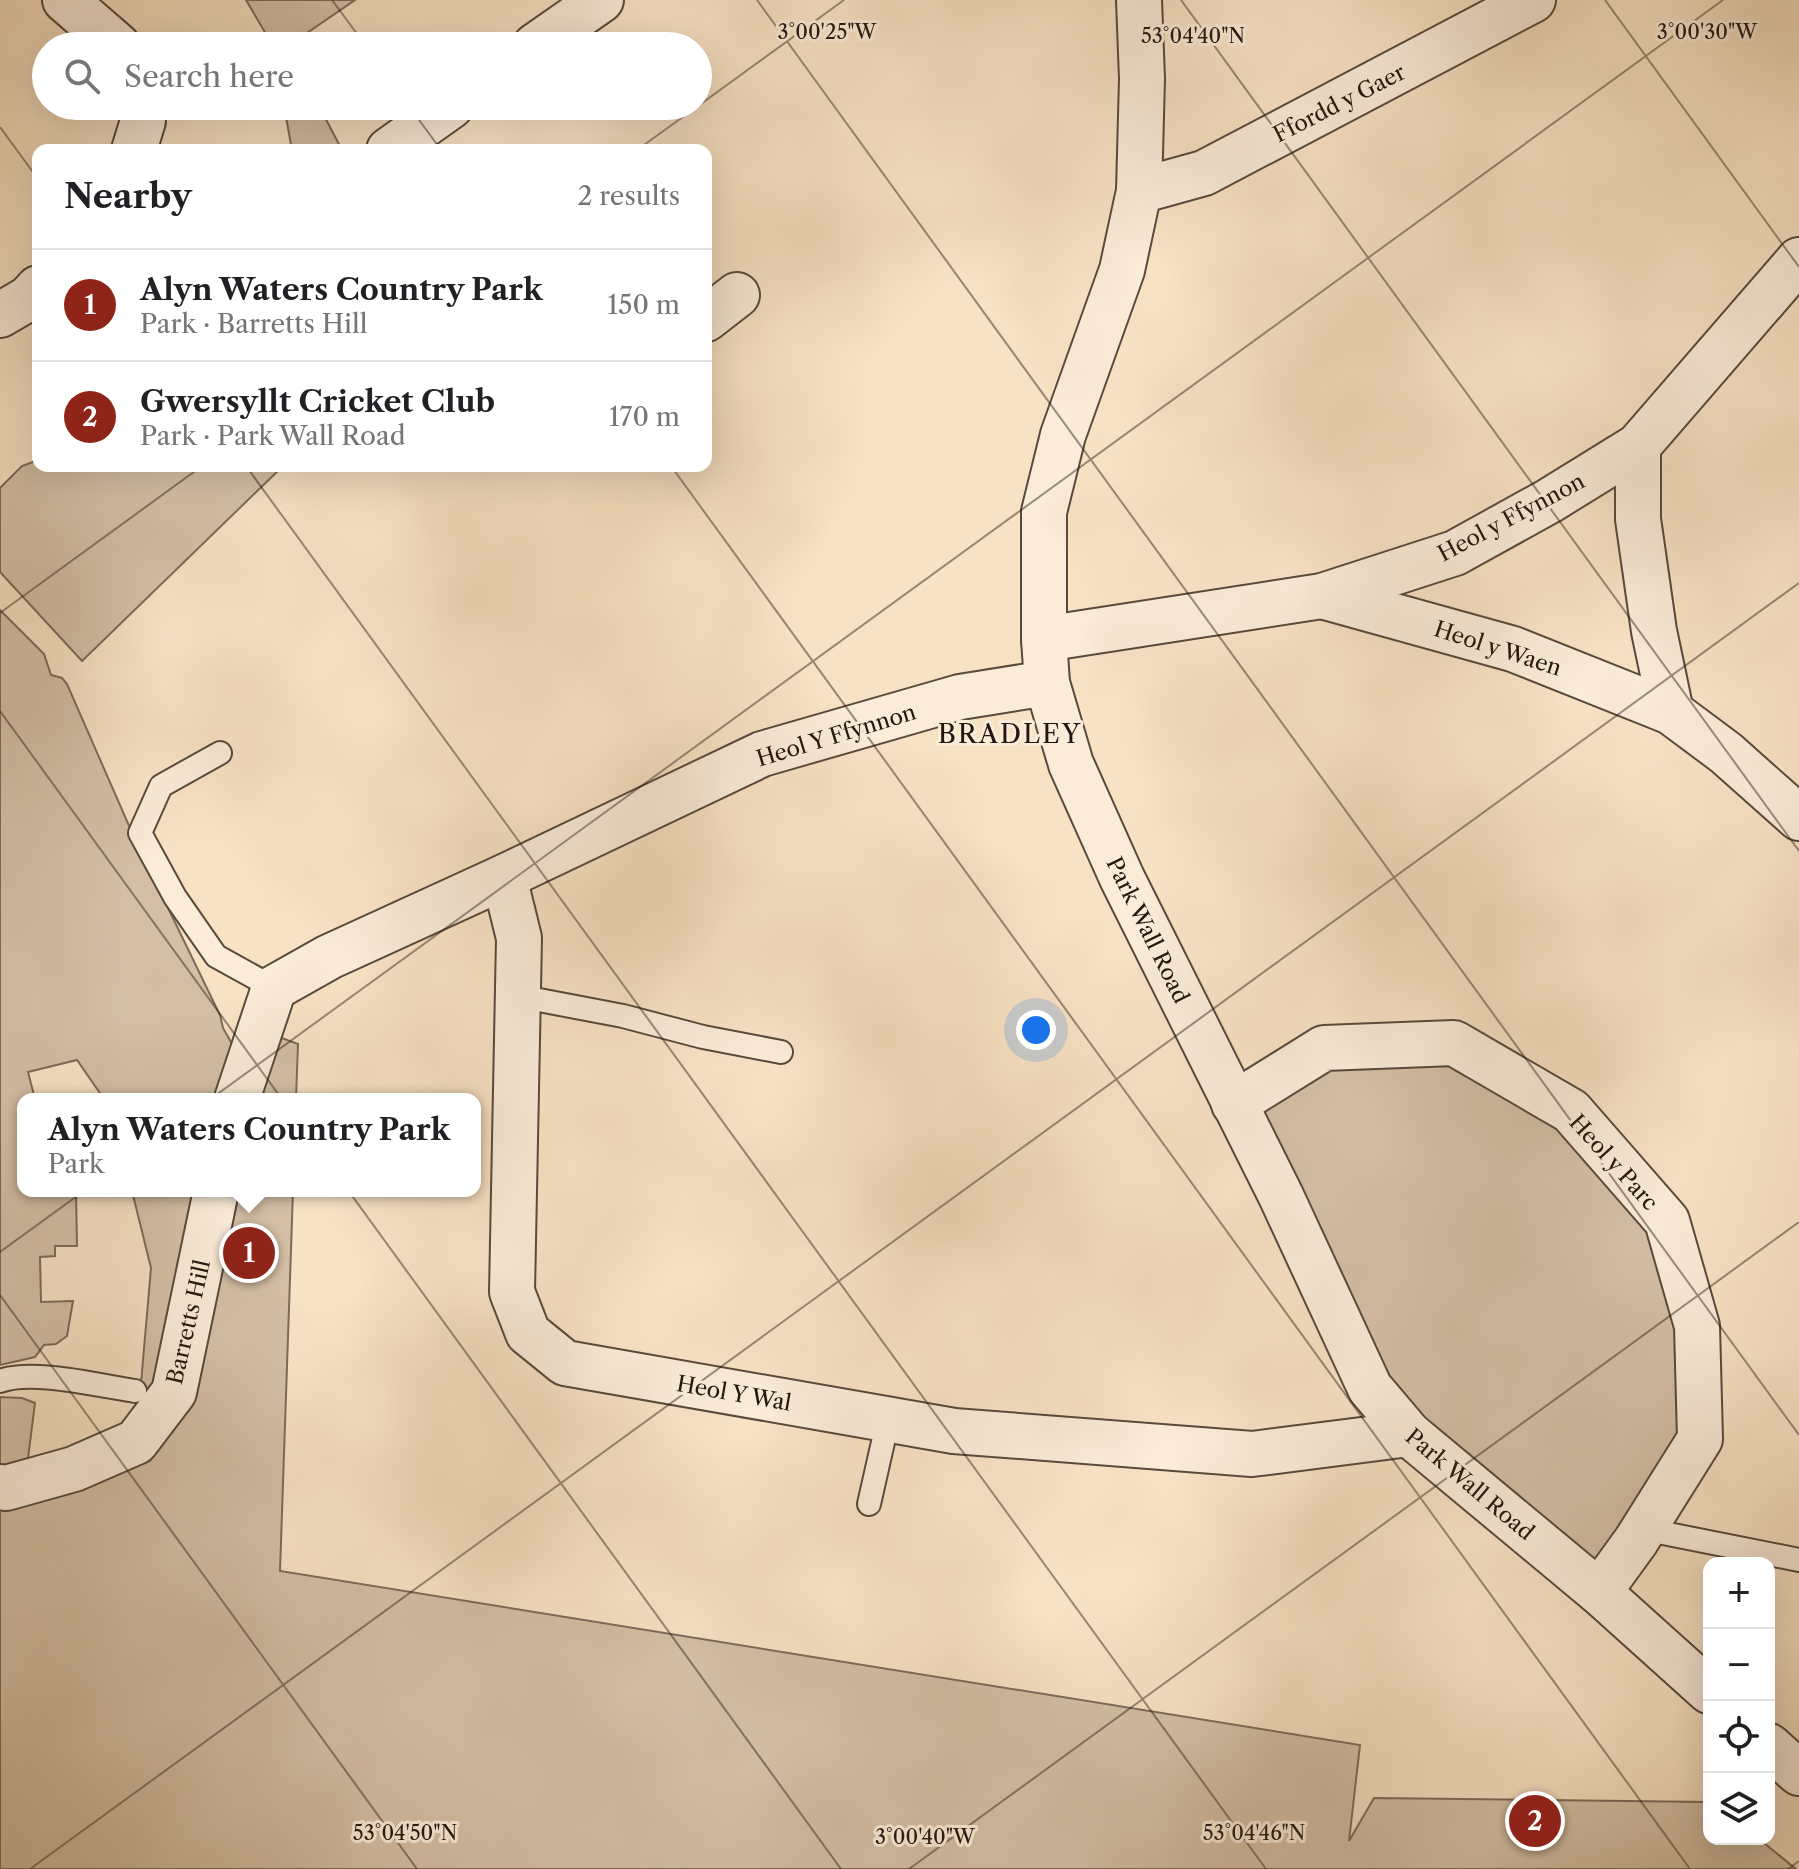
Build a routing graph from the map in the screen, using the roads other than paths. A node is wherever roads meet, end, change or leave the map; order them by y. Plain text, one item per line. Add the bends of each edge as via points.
1 (65, 0) edge
2 (601, 0) edge
3 (1139, 0) edge
4 (1533, 0) edge
5 (102, 32) edge
6 (555, 32) edge
7 (143, 120) edge
8 (433, 120) edge
9 (136, 144) edge
10 (403, 144) edge
11 (1139, 191) junction
12 (1799, 260) edge
13 (32, 295) edge
14 (0, 315) edge
15 (1638, 446) junction
16 (1322, 596) junction
17 (1044, 639) junction
18 (1047, 683) junction
19 (1671, 712) junction
20 (220, 753) dead end
21 (1799, 818) edge
22 (504, 877) junction
23 (274, 988) junction
24 (518, 996) junction
25 (781, 1052) dead end
26 (239, 1093) edge
27 (1234, 1104) junction
28 (215, 1197) edge
29 (0, 1381) edge
30 (135, 1391) dead end
31 (888, 1420) junction
32 (1409, 1434) junction
33 (0, 1487) edge
34 (869, 1504) dead end
35 (1643, 1529) junction
36 (1799, 1560) edge
37 (1599, 1592) junction
38 (1703, 1686) edge
39 (1775, 1751) edge
40 (1799, 1773) edge

1 - 5 street
2 - 6 street
3 - 11 street, Park Wall Road
4 - 11 street, Ffordd y Gaer via 1204,173
7 - 9 street
8 - 10 street
11 - 17 street, Park Wall Road via 1122,270 1063,435 1044,512
12 - 15 street, Heol y Ffynnon
13 - 14 street
15 - 16 street, Heol y Ffynnon via 1455,553
15 - 19 street via 1638,519
16 - 17 street, Heol y Ffynnon
16 - 19 street, Heol y Waen via 1513,649
17 - 18 street, Park Wall Road
18 - 22 street, Heol Y Ffynnon via 960,697 762,754
18 - 27 street, Park Wall Road via 1071,764
19 - 21 street, Heol y Waen
20 - 23 lane via 161,786 140,833 216,956
22 - 23 street via 329,957
22 - 24 street, Heol Y Wal via 519,938
23 - 26 street
24 - 25 lane
24 - 31 street, Heol Y Wal via 512,1292 528,1333 565,1363
27 - 32 street, Park Wall Road via 1370,1388
27 - 35 street, Heol y Parc via 1324,1048 1454,1043 1571,1111 1667,1221 1697,1326 1700,1439
28 - 33 street, Barretts Hill via 174,1392 136,1442 74,1469
29 - 30 lane via 41,1377
31 - 32 street, Heol Y Wal via 954,1431 1252,1454
31 - 34 lane
32 - 37 street, Park Wall Road
35 - 36 lane
35 - 37 street, Heol y Parc
37 - 38 street, Park Wall Road
39 - 40 street

